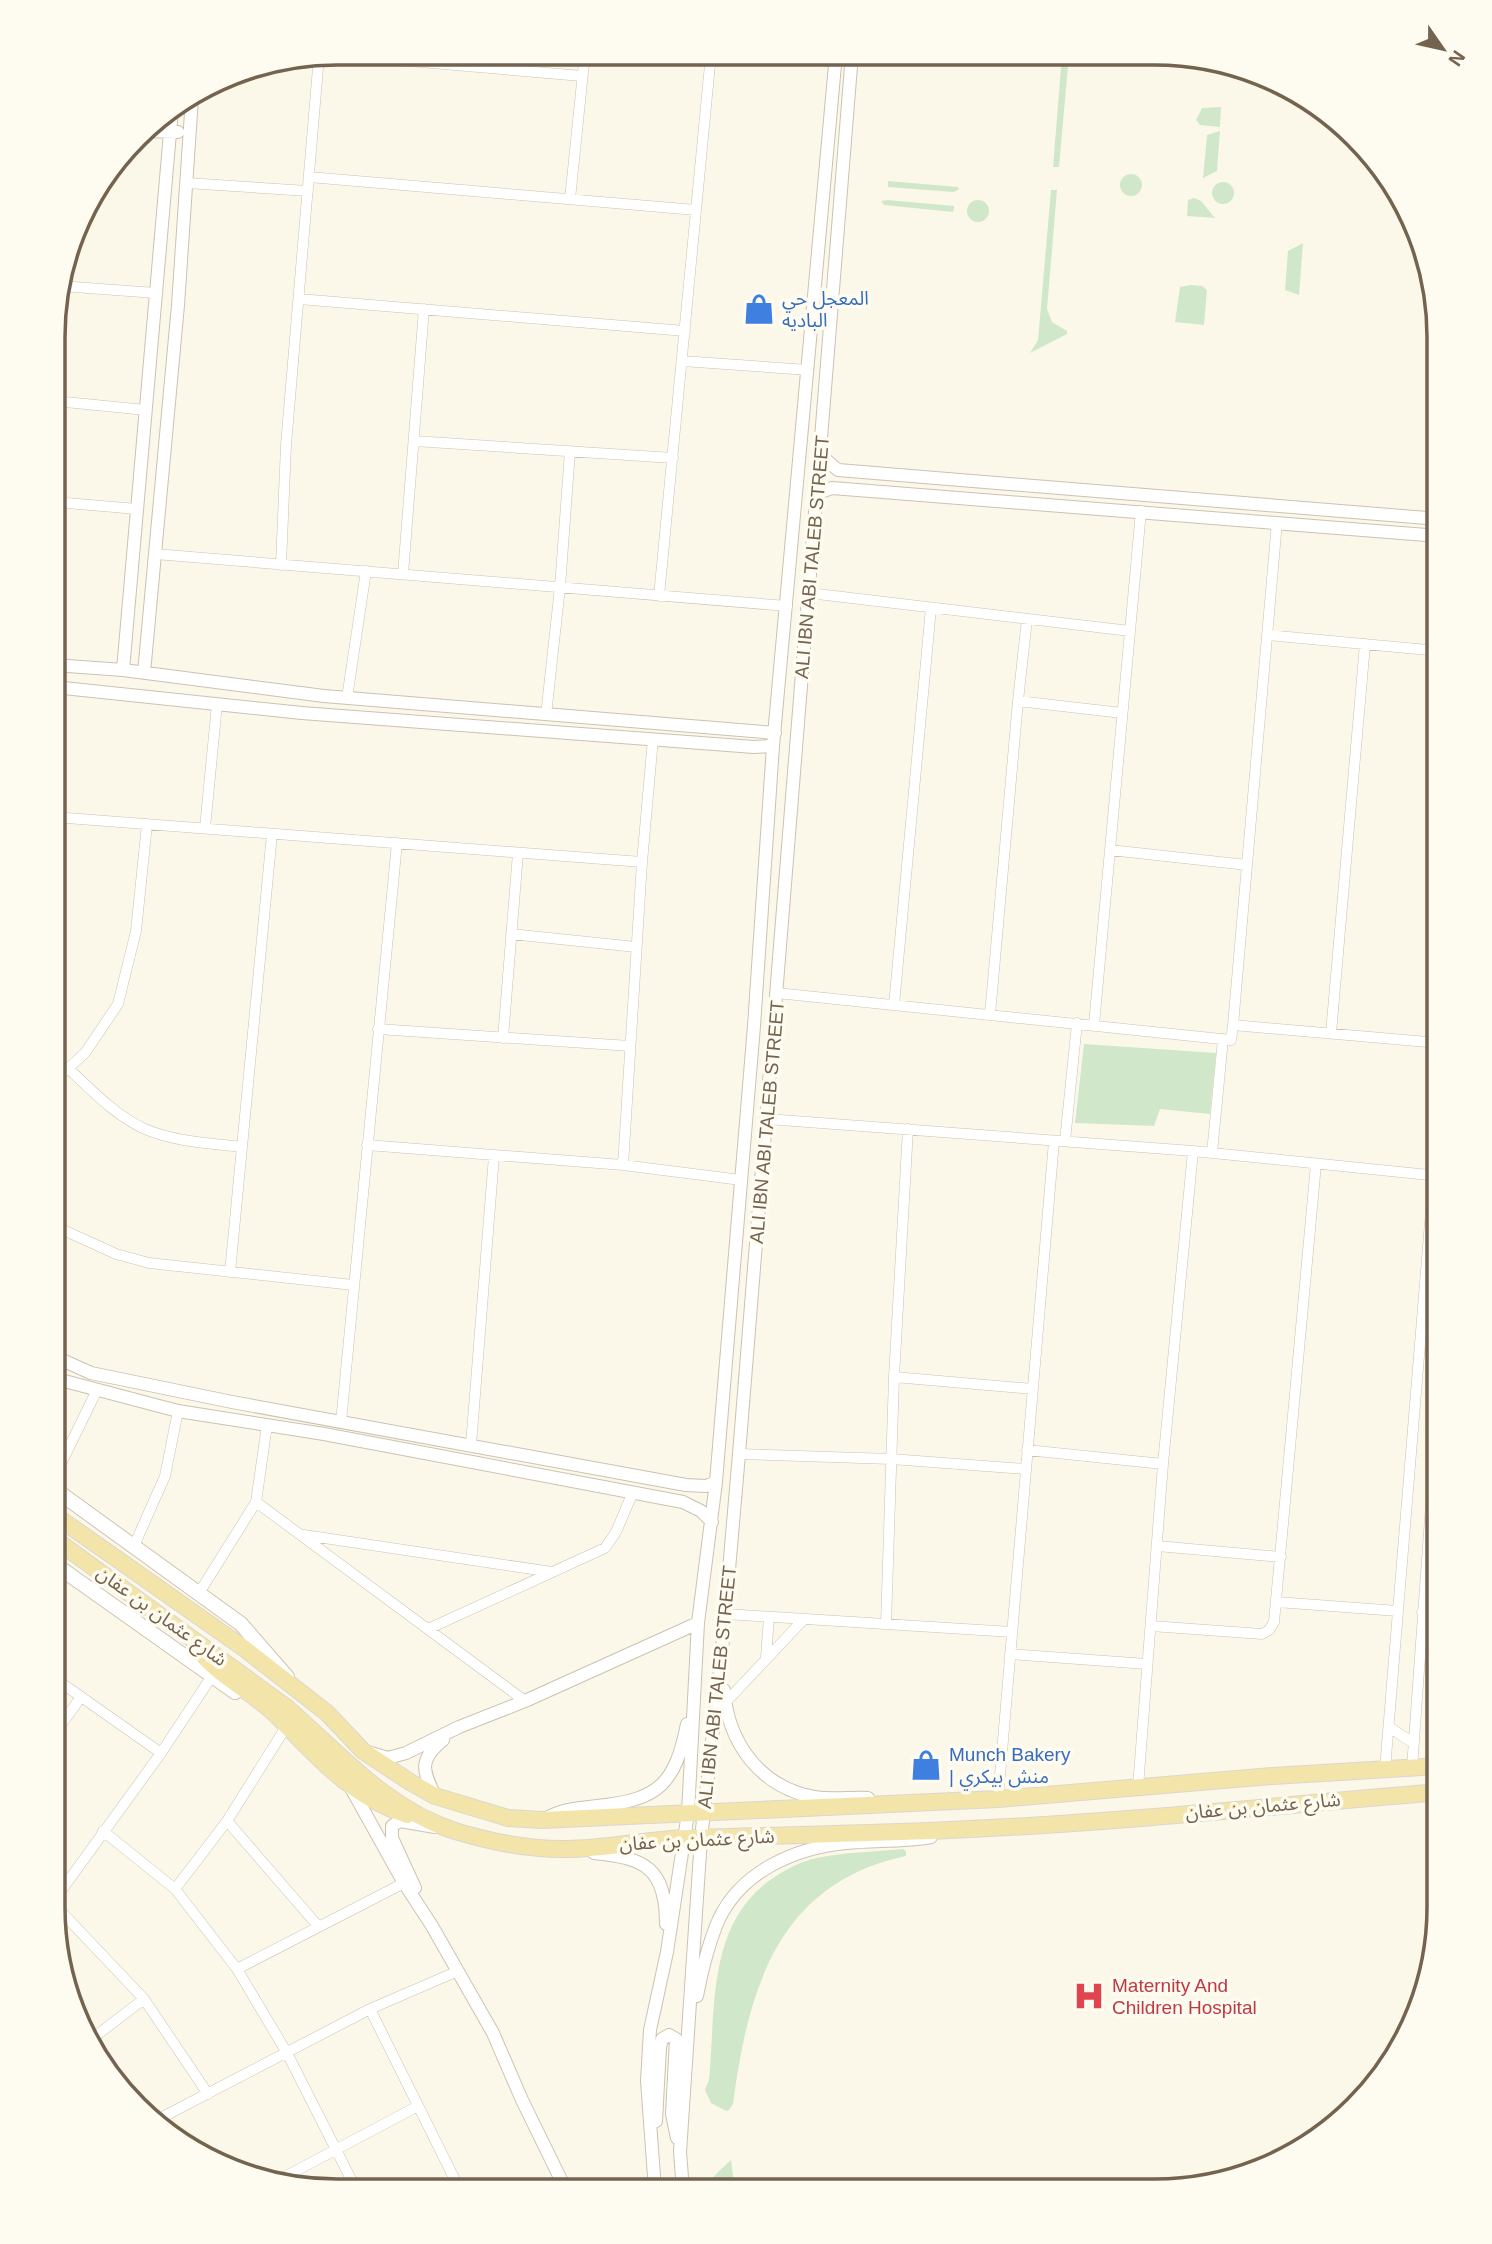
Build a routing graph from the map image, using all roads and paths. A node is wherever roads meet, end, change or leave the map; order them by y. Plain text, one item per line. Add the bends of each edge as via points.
1 (318, 65) edge
2 (449, 65) edge
3 (583, 65) edge
4 (710, 65) edge
5 (834, 65) edge
6 (851, 65) edge
7 (582, 76) junction
8 (191, 107) edge
9 (181, 114) edge
10 (191, 115) junction
11 (170, 122) edge
12 (159, 132) edge
13 (170, 132) junction
14 (190, 132) junction
15 (309, 177) junction
16 (187, 183) junction
17 (308, 191) junction
18 (570, 199) junction
19 (696, 210) junction
20 (70, 287) edge
21 (156, 292) junction
22 (299, 299) junction
23 (424, 309) junction
24 (685, 331) junction
25 (682, 361) junction
26 (808, 370) junction
27 (65, 402) edge
28 (146, 410) junction
29 (414, 441) junction
30 (820, 447) junction
31 (570, 451) junction
32 (673, 458) junction
33 (65, 503) edge
34 (816, 504) junction
35 (137, 509) junction
36 (1141, 511) junction
37 (1427, 518) edge
38 (1278, 522) junction
39 (1427, 535) edge
40 (155, 554) junction
41 (281, 565) junction
42 (366, 571) junction
43 (403, 575) junction
44 (560, 587) junction
45 (809, 593) junction
46 (659, 596) junction
47 (787, 606) junction
48 (931, 608) junction
49 (1027, 619) junction
50 (1130, 631) junction
51 (1268, 635) junction
52 (1365, 644) junction
53 (1427, 649) edge
54 (65, 666) edge
55 (123, 670) junction
56 (144, 673) junction
57 (65, 688) edge
58 (347, 698) junction
59 (1018, 701) junction
60 (217, 704) junction
61 (1122, 713) junction
62 (546, 715) junction
63 (775, 733) junction
64 (653, 739) junction
65 (773, 747) junction
66 (65, 818) edge
67 (147, 824) junction
68 (205, 828) junction
69 (272, 834) junction
70 (397, 843) junction
71 (1110, 850) junction
72 (518, 853) junction
73 (642, 862) junction
74 (1247, 865) junction
75 (512, 933) junction
76 (636, 947) junction
77 (777, 993) junction
78 (894, 1005) junction
79 (990, 1015) junction
80 (1077, 1023) junction
81 (1094, 1025) junction
82 (1233, 1025) junction
83 (378, 1029) junction
84 (1331, 1033) junction
85 (503, 1038) junction
86 (1223, 1039) junction
87 (1427, 1042) edge
88 (630, 1046) junction
89 (68, 1068) junction
90 (65, 1071) edge
91 (767, 1119) junction
92 (908, 1129) junction
93 (1059, 1141) junction
94 (367, 1145) junction
95 (242, 1147) junction
96 (1194, 1151) junction
97 (1212, 1153) junction
98 (494, 1156) junction
99 (1316, 1164) junction
100 (623, 1165) junction
101 (1427, 1175) edge
102 (741, 1180) junction
103 (65, 1231) edge
104 (230, 1272) junction
105 (353, 1285) junction
106 (1427, 1288) edge
107 (65, 1361) edge
108 (894, 1377) junction
109 (65, 1381) edge
110 (97, 1390) junction
111 (1033, 1390) junction
112 (178, 1411) junction
113 (341, 1422) junction
114 (267, 1425) junction
115 (471, 1445) junction
116 (1027, 1450) junction
117 (739, 1454) junction
118 (65, 1455) edge
119 (891, 1459) junction
120 (1163, 1464) junction
121 (1026, 1469) junction
122 (716, 1482) junction
123 (686, 1485) junction
124 (633, 1492) junction
125 (65, 1497) edge
126 (256, 1502) junction
127 (683, 1503) junction
128 (65, 1522) edge
129 (712, 1522) junction
130 (299, 1534) junction
131 (134, 1546) junction
132 (1157, 1546) junction
133 (65, 1547) edge
134 (1427, 1548) edge
135 (1281, 1557) junction
136 (65, 1572) edge
137 (552, 1572) junction
138 (199, 1593) junction
139 (1277, 1602) junction
140 (1398, 1611) junction
141 (1422, 1612) junction
142 (1427, 1613) edge
143 (726, 1614) junction
144 (769, 1617) junction
145 (804, 1619) junction
146 (698, 1623) junction
147 (886, 1624) junction
148 (1151, 1626) junction
149 (428, 1629) junction
150 (1012, 1632) junction
151 (185, 1633) junction
152 (1010, 1654) junction
153 (766, 1659) junction
154 (721, 1662) junction
155 (1147, 1664) junction
156 (212, 1676) junction
157 (65, 1685) edge
158 (695, 1686) junction
159 (302, 1693) junction
160 (81, 1696) junction
161 (525, 1701) junction
162 (725, 1703) junction
163 (65, 1719) edge
164 (286, 1727) junction
165 (459, 1727) junction
166 (1389, 1727) junction
167 (1413, 1743) junction
168 (363, 1751) junction
169 (161, 1753) junction
170 (1427, 1767) edge
171 (1412, 1768) junction
172 (1385, 1769) junction
173 (1138, 1787) junction
174 (351, 1788) junction
175 (1427, 1793) edge
176 (435, 1796) junction
177 (998, 1799) junction
178 (696, 1812) junction
179 (227, 1821) junction
180 (542, 1821) junction
181 (972, 1829) junction
182 (453, 1830) junction
183 (103, 1831) junction
184 (693, 1838) junction
185 (562, 1849) junction
186 (404, 1883) junction
187 (65, 1884) edge
188 (175, 1889) junction
189 (65, 1916) edge
190 (318, 1926) junction
191 (432, 1926) junction
192 (667, 1952) junction
193 (237, 1969) junction
194 (458, 1971) junction
195 (144, 1999) junction
196 (370, 2009) junction
197 (97, 2035) edge
198 (688, 2045) junction
199 (287, 2053) junction
200 (208, 2094) junction
201 (418, 2106) junction
202 (164, 2117) edge
203 (335, 2150) junction
204 (680, 2152) junction
205 (289, 2175) edge
206 (351, 2179) edge
207 (454, 2179) edge
208 (561, 2179) edge
209 (653, 2179) edge
210 (654, 2179) edge
211 (682, 2179) edge

1 - 15 street
2 - 7 street
3 - 7 street
4 - 19 street
5 - 26 street, ALI IBN ABI TALEB STREET
6 - 30 street, ALI IBN ABI TALEB STREET
7 - 18 street
8 - 10 street
9 - 10 street
10 - 14 street
11 - 13 street
12 - 13 street
13 - 14 street
13 - 21 street
14 - 16 street
15 - 17 street
15 - 18 street
16 - 17 street
16 - 40 street
17 - 22 street
18 - 19 street
19 - 24 street
20 - 21 street
21 - 28 street
22 - 23 street
22 - 41 street
23 - 24 street
23 - 29 street
24 - 25 street
25 - 26 street
25 - 32 street
26 - 47 street, ALI IBN ABI TALEB STREET
27 - 28 street
28 - 35 street
29 - 31 street
29 - 43 street
30 - 34 street, ALI IBN ABI TALEB STREET
30 - 37 street via 838,470
31 - 32 street
31 - 44 street
32 - 46 street
33 - 35 street
34 - 36 street via 820,492 832,488
34 - 45 street, ALI IBN ABI TALEB STREET
35 - 55 street
36 - 38 street
36 - 50 street
38 - 39 street
38 - 51 street
40 - 41 street
40 - 56 street
41 - 42 street
42 - 43 street
42 - 58 street
43 - 44 street
44 - 46 street
44 - 62 street
45 - 48 street
45 - 77 street, ALI IBN ABI TALEB STREET
46 - 47 street
47 - 63 street, ALI IBN ABI TALEB STREET
48 - 49 street
48 - 78 street
49 - 50 street
49 - 59 street
50 - 61 street
51 - 52 street
51 - 74 street
52 - 53 street
52 - 84 street
54 - 55 street
55 - 56 street
56 - 58 street
57 - 60 street
58 - 62 street
59 - 61 street
59 - 79 street
60 - 64 street
60 - 68 street
61 - 71 street
62 - 63 street
63 - 65 street, ALI IBN ABI TALEB STREET
64 - 65 street
64 - 73 street
65 - 102 street, ALI IBN ABI TALEB STREET
66 - 67 street
67 - 68 street
67 - 89 street via 136,932 118,1004 85,1052
68 - 69 street
69 - 70 street
69 - 95 street
70 - 72 street
70 - 83 street
71 - 74 street
71 - 81 street
72 - 73 street
72 - 75 street
73 - 76 street
74 - 82 street
75 - 76 street
75 - 85 street
76 - 88 street
77 - 78 street
77 - 91 street, ALI IBN ABI TALEB STREET
78 - 79 street
79 - 80 street
80 - 81 street
80 - 93 street
81 - 86 street
82 - 84 street
82 - 86 street via 1231,1040
83 - 85 street
83 - 94 street
84 - 87 street
85 - 88 street
86 - 97 street
88 - 100 street
89 - 90 street
89 - 95 street via 102,1100 144,1129 175,1139
91 - 92 street
91 - 117 street, ALI IBN ABI TALEB STREET
92 - 93 street
92 - 108 street
93 - 96 street
93 - 111 street
94 - 98 street
94 - 105 street
95 - 104 street
96 - 97 street
96 - 120 street
97 - 99 street
98 - 100 street
98 - 115 street
99 - 101 street
99 - 135 street
100 - 102 street
102 - 122 street, ALI IBN ABI TALEB STREET
103 - 104 street via 149,1263
104 - 105 street
105 - 113 street
106 - 140 street
107 - 113 street via 91,1373
108 - 111 street
108 - 119 street
109 - 110 street
110 - 112 street
110 - 118 street
111 - 116 street
112 - 114 street
112 - 131 street via 165,1476
113 - 115 street
114 - 124 street
114 - 126 street
115 - 123 street
116 - 120 street
116 - 121 street
117 - 119 street
117 - 143 street, ALI IBN ABI TALEB STREET
119 - 121 street
119 - 147 street
120 - 132 street
121 - 150 street
122 - 123 street
122 - 129 street, ALI IBN ABI TALEB STREET
123 - 127 street via 688,1495
124 - 127 street
124 - 137 street via 605,1548
125 - 131 main road
126 - 130 street
126 - 138 street
127 - 129 street
128 - 159 main road, شارع عثمان بن عفان
129 - 146 street, ALI IBN ABI TALEB STREET
130 - 137 street
130 - 149 street
131 - 138 main road
132 - 135 street
132 - 148 street
133 - 151 main road, شارع عثمان بن عفان
134 - 141 street
135 - 139 street
136 - 156 main road
137 - 149 street
138 - 159 main road via 241,1624
139 - 140 street
139 - 148 street via 1274,1622 1262,1634
140 - 166 street
141 - 142 street
141 - 167 street
143 - 144 street
143 - 154 street, ALI IBN ABI TALEB STREET
144 - 145 street
144 - 153 street
145 - 147 street
145 - 153 street
146 - 158 street, ALI IBN ABI TALEB STREET
146 - 161 street
147 - 150 street
148 - 155 street
149 - 161 street
150 - 152 street
151 - 164 main road via 212,1666
151 - 182 main road, شارع عثمان بن عفان via 286,1707 366,1780 415,1813
152 - 155 street
152 - 177 street
153 - 162 street
154 - 162 street
154 - 178 street, ALI IBN ABI TALEB STREET
155 - 173 street
156 - 164 main road
156 - 169 street
157 - 160 street
158 - 178 street
158 - 180 street via 675,1769 658,1789 633,1802 561,1810
159 - 168 main road, شارع عثمان بن عفان
160 - 163 street
160 - 169 street
161 - 165 street
162 - 177 street via 725,1712 750,1762 796,1792 816,1797 918,1801
164 - 174 main road
164 - 179 street
165 - 168 street via 388,1758
165 - 176 street via 426,1758 424,1773
166 - 167 street
166 - 172 street
167 - 171 street
168 - 176 main road, شارع عثمان بن عفان
169 - 183 street
170 - 171 main road, شارع عثمان بن عفان
171 - 172 main road, شارع عثمان بن عفان
172 - 173 main road, شارع عثمان بن عفان
173 - 177 main road, شارع عثمان بن عفان
174 - 182 main road via 383,1807
174 - 186 street
175 - 181 main road, شارع عثمان بن عفان
176 - 180 main road, شارع عثمان بن عفان via 509,1818
177 - 178 main road, شارع عثمان بن عفان
178 - 180 main road, شارع عثمان بن عفان
178 - 184 street, ALI IBN ABI TALEB STREET
179 - 188 street
179 - 190 street
181 - 184 main road, شارع عثمان بن عفان
181 - 198 street via 802,1851 772,1864 742,1886 720,1918 705,1959
182 - 185 main road, شارع عثمان بن عفان via 497,1842
182 - 191 street via 400,1821 392,1826 392,1838
183 - 187 street
183 - 188 street
184 - 185 main road, شارع عثمان بن عفان
184 - 192 street
184 - 198 street, ALI IBN ABI TALEB STREET
185 - 192 street via 631,1859 658,1877
186 - 190 street
186 - 191 street
188 - 193 street
189 - 195 street
190 - 193 street
191 - 194 street
192 - 209 street via 648,2056
193 - 199 street
194 - 196 street
194 - 208 street via 493,2033
195 - 197 street
195 - 200 street
196 - 199 street
196 - 201 street
198 - 204 street, ALI IBN ABI TALEB STREET
199 - 200 street
199 - 203 street
200 - 202 street
201 - 203 street
201 - 207 street
203 - 205 street
203 - 206 street
204 - 210 street via 672,2114 676,2039 669,2035 660,2047
204 - 211 street, ALI IBN ABI TALEB STREET

